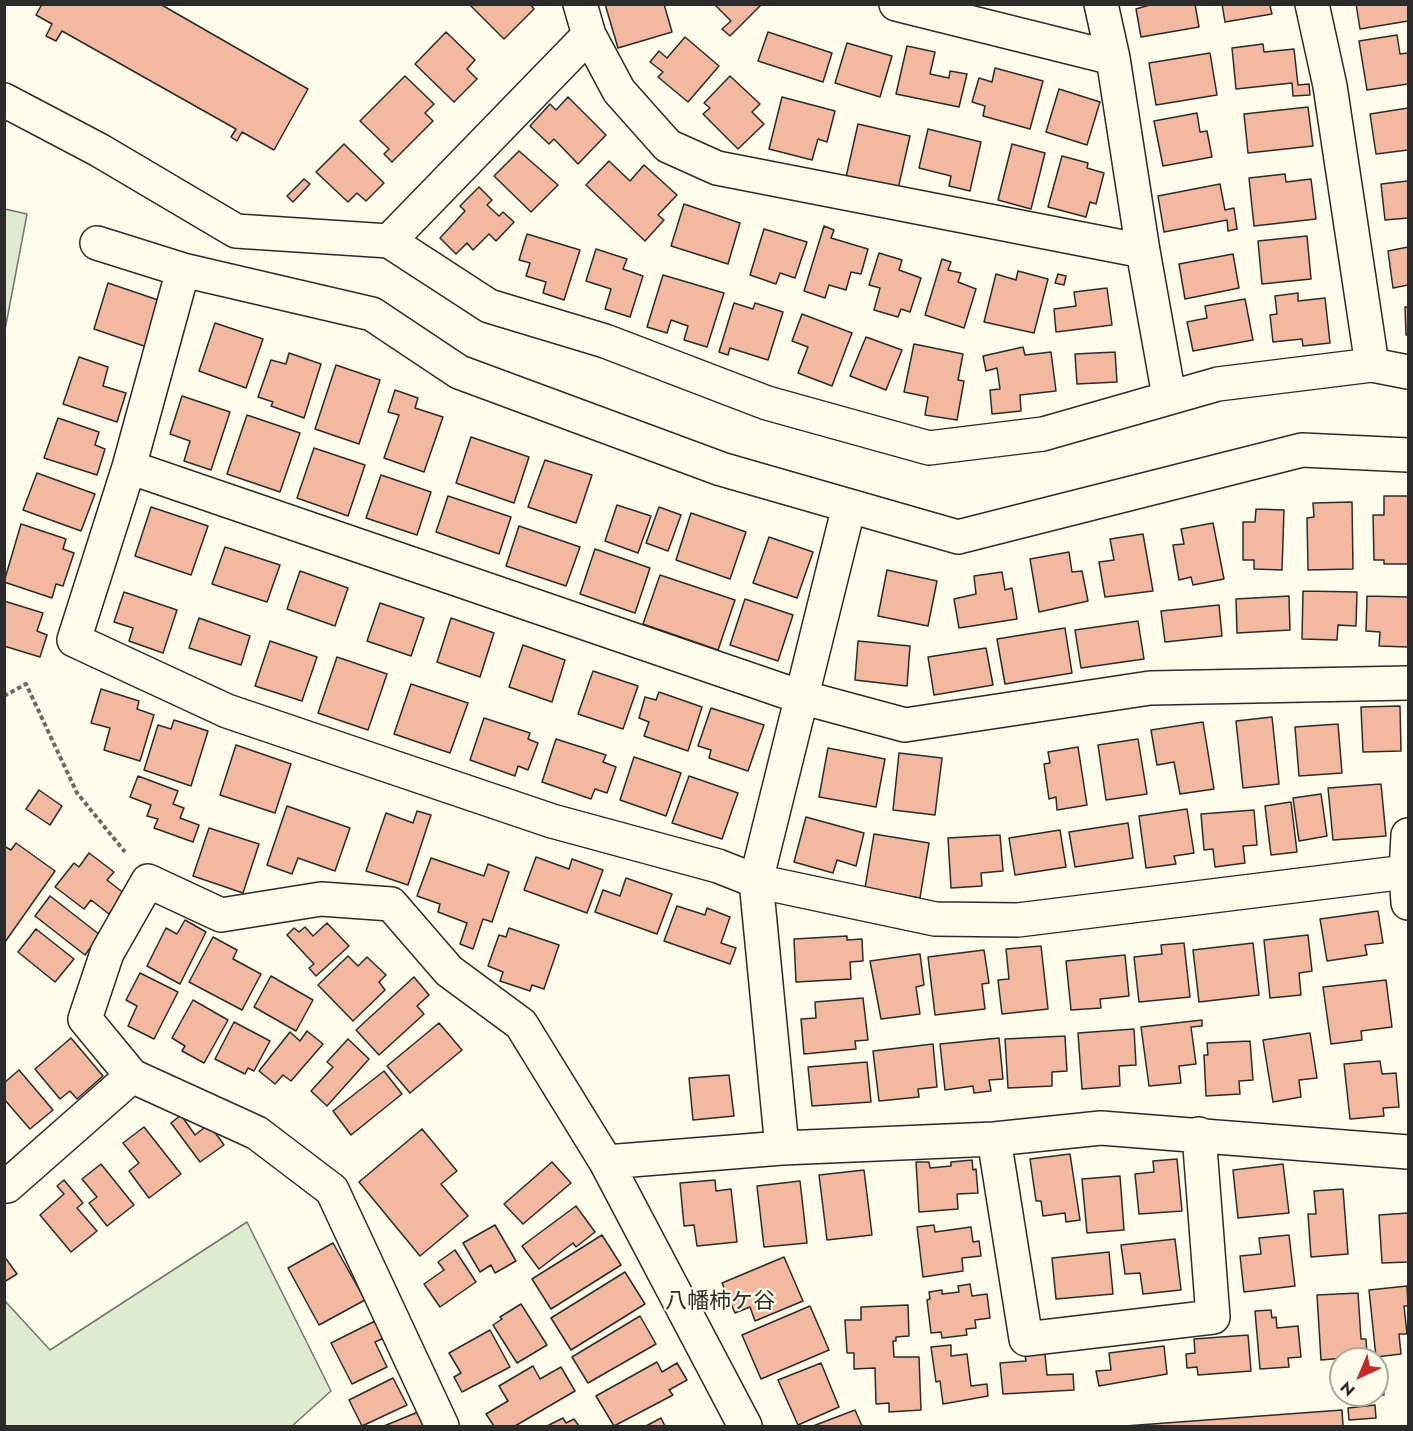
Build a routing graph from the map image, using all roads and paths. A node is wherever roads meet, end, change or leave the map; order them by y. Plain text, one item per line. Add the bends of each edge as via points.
1 (896, 4) edge
2 (1101, 4) edge
3 (1312, 4) edge
4 (584, 20) edge
5 (1113, 58) junction
6 (4, 100) edge
7 (389, 241) junction
8 (97, 243) dead end
9 (1143, 251) junction
10 (183, 270) junction
11 (1372, 365) junction
12 (1408, 372) edge
13 (1169, 396) junction
14 (1408, 455) edge
15 (129, 467) junction
16 (849, 507) junction
17 (1408, 683) edge
18 (4, 696) edge
19 (801, 697) junction
20 (1408, 835) edge
21 (148, 881) junction
22 (756, 881) junction
23 (1407, 888) edge
24 (132, 1076) junction
25 (1198, 1134) junction
26 (994, 1138) junction
27 (782, 1149) junction
28 (1408, 1152) edge
29 (606, 1162) junction
30 (7, 1186) dead end
31 (442, 1426) edge
32 (745, 1426) edge

1 - 5 street
2 - 5 street
3 - 11 street via 1330,86
4 - 7 street
4 - 9 street via 619,91 668,146 717,168
5 - 9 street
6 - 7 street via 99,150 236,231
7 - 13 street via 489,306 604,341 766,403 930,448 1044,434
8 - 10 street
9 - 13 street
10 - 15 street
10 - 16 street via 372,314 459,372 721,470
11 - 12 street
11 - 13 street via 1218,384
14 - 16 street via 1302,450 958,537
15 - 19 street
15 - 22 street via 74,640 227,711 552,821 718,866
16 - 19 street
17 - 19 street via 1150,688 905,725
18 - 21 path via 26,684 77,793
19 - 22 street
20 - 23 street
21 - 24 street via 107,953 85,1019
21 - 29 street via 221,915 321,899 391,904 449,972 521,1024
22 - 23 street via 935,919 1018,920
22 - 27 street
24 - 30 street
24 - 31 street via 257,1133 332,1190
25 - 26 street via 1101,1128
25 - 26 street via 1213,1317 1026,1339
25 - 28 street
26 - 27 street
27 - 29 street
29 - 32 street

